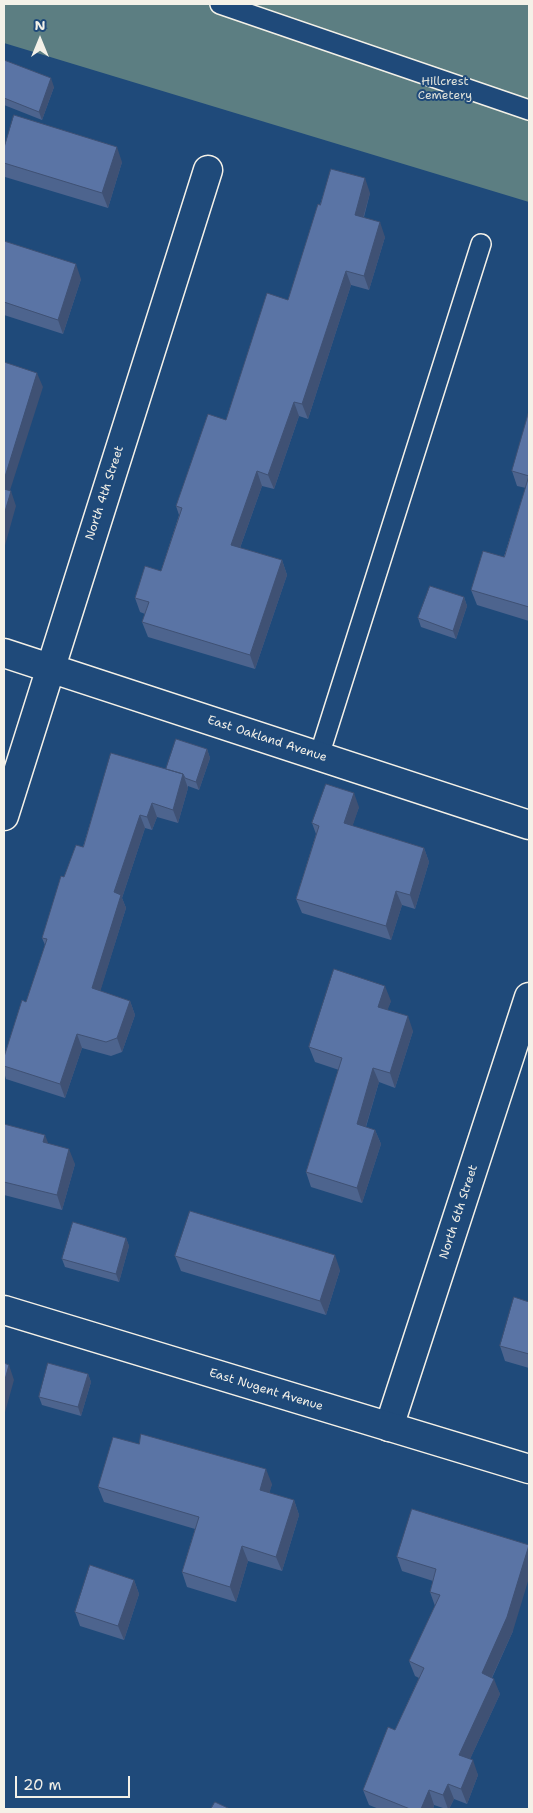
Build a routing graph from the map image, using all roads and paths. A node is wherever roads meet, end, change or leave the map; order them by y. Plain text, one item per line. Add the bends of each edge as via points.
1 (220, 4) edge
2 (529, 110) edge
3 (208, 170) dead end
4 (481, 244) dead end
5 (4, 653) edge
6 (50, 668) junction
7 (319, 756) junction
8 (4, 816) edge
9 (529, 824) edge
10 (529, 997) edge
11 (4, 1310) edge
12 (389, 1427) junction
13 (529, 1469) edge

1 - 2 lane
3 - 6 street, North 4th Street
4 - 7 lane
5 - 6 street, East Oakland Avenue
6 - 7 street, East Oakland Avenue
6 - 8 street, North 4th Street
7 - 9 street, East Oakland Avenue
10 - 12 street, North 6th Street
11 - 12 street, East Nugent Avenue
12 - 13 street, East Nugent Avenue

